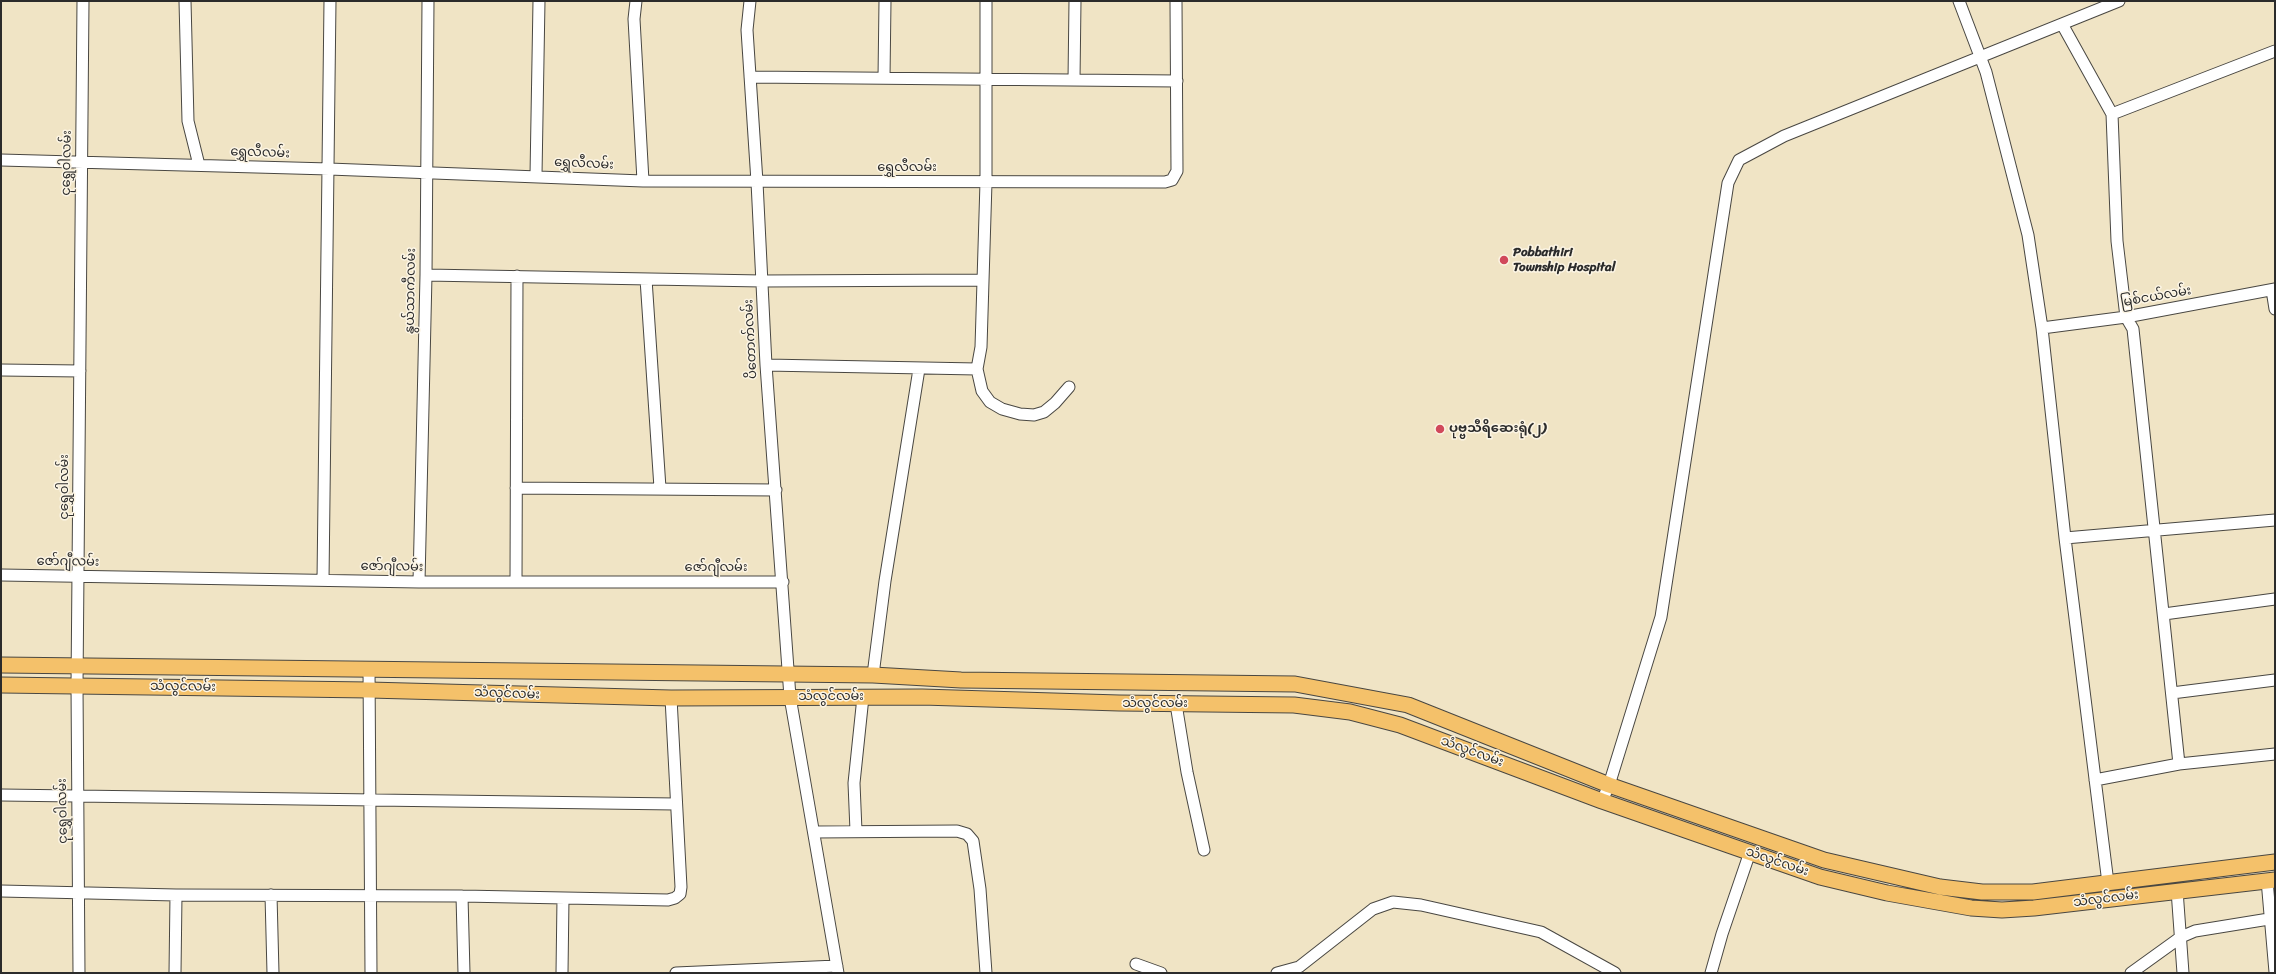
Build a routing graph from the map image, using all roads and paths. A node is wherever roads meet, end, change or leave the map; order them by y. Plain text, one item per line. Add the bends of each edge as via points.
1 (83, 1) edge
2 (185, 1) edge
3 (330, 1) edge
4 (428, 1) edge
5 (539, 1) edge
6 (636, 1) edge
7 (750, 1) edge
8 (884, 1) edge
9 (986, 1) edge
10 (1075, 1) edge
11 (1176, 1) edge
12 (1959, 1) edge
13 (2119, 1) edge
14 (2062, 24) junction
15 (2275, 51) edge
16 (1980, 57) junction
17 (750, 77) junction
18 (884, 78) junction
19 (986, 79) junction
20 (1074, 80) junction
21 (1177, 81) junction
22 (2112, 114) junction
23 (1, 160) edge
24 (81, 162) junction
25 (199, 165) junction
26 (329, 169) junction
27 (426, 173) junction
28 (536, 175) junction
29 (643, 181) junction
30 (757, 182) junction
31 (986, 182) junction
32 (426, 275) junction
33 (517, 276) junction
34 (646, 279) junction
35 (982, 280) junction
36 (762, 281) junction
37 (2274, 290) edge
38 (2275, 309) edge
39 (2126, 317) junction
40 (2042, 328) junction
41 (766, 364) junction
42 (977, 368) junction
43 (919, 369) junction
44 (1, 370) edge
45 (80, 371) junction
46 (1069, 387) dead end
47 (516, 488) junction
48 (660, 488) junction
49 (776, 490) junction
50 (2275, 520) edge
51 (2154, 530) junction
52 (2065, 538) junction
53 (1, 575) edge
54 (79, 576) junction
55 (323, 580) junction
56 (516, 581) junction
57 (419, 582) junction
58 (783, 582) junction
59 (2275, 599) edge
60 (2164, 614) junction
61 (1, 665) edge
62 (77, 666) junction
63 (369, 668) junction
64 (789, 674) junction
65 (873, 675) junction
66 (2275, 680) edge
67 (1, 685) edge
68 (77, 685) junction
69 (369, 690) junction
70 (2172, 693) junction
71 (790, 697) junction
72 (863, 697) junction
73 (671, 698) junction
74 (1176, 704) junction
75 (2275, 754) edge
76 (2179, 764) junction
77 (2095, 780) junction
78 (1609, 785) junction
79 (1, 795) edge
80 (76, 796) junction
81 (370, 800) junction
82 (1602, 800) junction
83 (675, 804) junction
84 (856, 831) junction
85 (814, 832) junction
86 (1204, 850) dead end
87 (1750, 852) junction
88 (2275, 862) edge
89 (1890, 876) junction
90 (2271, 880) edge
91 (2108, 883) junction
92 (1, 890) edge
93 (2177, 890) junction
94 (78, 892) junction
95 (1887, 893) junction
96 (176, 895) junction
97 (271, 895) junction
98 (370, 896) junction
99 (462, 896) junction
100 (563, 898) junction
101 (2273, 918) edge
102 (2181, 937) junction
103 (1136, 964) dead end
104 (837, 970) edge
105 (2275, 972) edge
106 (79, 973) edge
107 (175, 973) edge
108 (273, 973) edge
109 (371, 973) edge
110 (464, 973) edge
111 (562, 973) edge
112 (676, 973) edge
113 (986, 973) edge
114 (1161, 973) edge
115 (1277, 973) edge
116 (1615, 973) edge
117 (1711, 973) edge
118 (2131, 973) edge
119 (2183, 973) edge

1 - 24 street, ငုရွှေဝါလမ်း
2 - 25 street via 188,122
3 - 26 street
4 - 27 street, နွယ်သာကီလမ်း
5 - 28 street
6 - 29 street via 634,19
7 - 17 street, ပိတောက်လမ်း via 747,30
8 - 18 street
9 - 19 street
10 - 20 street
11 - 21 street
12 - 16 street
13 - 14 street
14 - 16 street
14 - 22 street
15 - 22 street
16 - 40 street via 2028,235
16 - 78 street via 1784,136 1739,160 1728,183 1661,617
17 - 18 street
17 - 30 street, ပိတောက်လမ်း
18 - 19 street
19 - 20 street
19 - 31 street
20 - 21 street
21 - 31 street, ရွှေလီလမ်း via 1177,171 1172,180
22 - 39 street via 2117,241
23 - 24 street, ရွှေလီလမ်း
24 - 25 street, ရွှေလီလမ်း
24 - 45 street, ငုရွှေဝါလမ်း
25 - 26 street, ရွှေလီလမ်း
26 - 27 street, ရွှေလီလမ်း
26 - 55 street
27 - 28 street, ရွှေလီလမ်း
27 - 32 street, နွယ်သာကီလမ်း
28 - 29 street, ရွှေလီလမ်း
29 - 30 street, ရွှေလီလမ်း
30 - 31 street, ရွှေလီလမ်း
30 - 36 street, ပိတောက်လမ်း
31 - 35 street
32 - 33 street
32 - 57 street, နွယ်သာကီလမ်း
33 - 34 street
33 - 47 street
34 - 36 street
34 - 48 street
35 - 36 street
35 - 42 street via 981,347
36 - 41 street, ပိတောက်လမ်း
37 - 38 street
37 - 39 street, မြစ်ငယ်လမ်း
39 - 40 street, မြစ်ငယ်လမ်း
39 - 51 street via 2132,329
40 - 52 street
41 - 43 street
41 - 49 street, ပိတောက်လမ်း
42 - 43 street
42 - 46 street via 982,391 990,402 1002,409 1020,414 1044,412
43 - 65 street via 886,574
44 - 45 street
45 - 54 street, ငုရွှေဝါလမ်း
47 - 48 street
47 - 56 street
48 - 49 street
49 - 58 street, ပိတောက်လမ်း
50 - 51 street
51 - 52 street
51 - 60 street
52 - 77 street
53 - 54 street, ဇော်ဂျီလမ်း
54 - 55 street, ဇော်ဂျီလမ်း
54 - 62 street, ငုရွှေဝါလမ်း
55 - 57 street, ဇော်ဂျီလမ်း
56 - 57 street, ဇော်ဂျီလမ်း
56 - 58 street, ဇော်ဂျီလမ်း
58 - 64 street, ပိတောက်လမ်း
59 - 60 street
60 - 70 street
61 - 62 main road, သံလွင်လမ်း
62 - 63 main road, သံလွင်လမ်း
62 - 68 street, ငုရွှေဝါလမ်း
63 - 64 main road, သံလွင်လမ်း
63 - 69 street
64 - 65 main road, သံလွင်လမ်း
64 - 71 street, ပိတောက်လမ်း
65 - 78 main road, သံလွင်လမ်း via 961,680 1296,684 1408,705
66 - 70 street
67 - 68 main road, သံလွင်လမ်း
68 - 69 main road, သံလွင်လမ်း
68 - 80 street, ငုရွှေဝါလမ်း
69 - 73 main road, သံလွင်လမ်း
69 - 81 street
70 - 76 street
71 - 72 main road, သံလွင်လမ်း
71 - 73 main road, သံလွင်လမ်း
71 - 85 street, ပိတောက်လမ်း
72 - 74 main road, သံလွင်လမ်း via 922,696
72 - 84 street via 854,783
73 - 83 street
74 - 82 main road, သံလွင်လမ်း via 1294,705 1350,712 1400,725
74 - 86 street via 1187,772
75 - 76 street
76 - 77 street
77 - 91 street
78 - 82 street
78 - 89 main road, သံလွင်လမ်း via 1824,860
79 - 80 street
80 - 81 street
80 - 94 street, ငုရွှေဝါလမ်း
81 - 83 street
81 - 98 street
82 - 87 main road, သံလွင်လမ်း
83 - 100 street via 680,894 668,900
84 - 85 street
84 - 113 street via 956,831 967,834 973,841 980,889
85 - 104 street, ပိတောက်လမ်း
87 - 95 main road, သံလွင်လမ်း via 1820,877
87 - 117 street
88 - 91 main road, သံလွင်လမ်း
89 - 91 main road, သံလွင်လမ်း via 1947,888 2008,893
89 - 95 main road
90 - 93 main road, သံလွင်လမ်း
90 - 101 street
92 - 94 street
93 - 95 main road, သံလွင်လမ်း via 2002,910 1971,908
93 - 102 street
94 - 96 street
94 - 106 street, ငုရွှေဝါလမ်း
96 - 97 street
96 - 107 street
97 - 98 street
97 - 108 street
98 - 99 street
98 - 109 street
99 - 100 street
99 - 110 street
100 - 111 street
101 - 102 street via 2195,931
101 - 105 street
102 - 118 street
102 - 119 street
103 - 114 street
104 - 112 street
115 - 116 street via 1300,967 1373,909 1393,902 1421,905 1541,932

